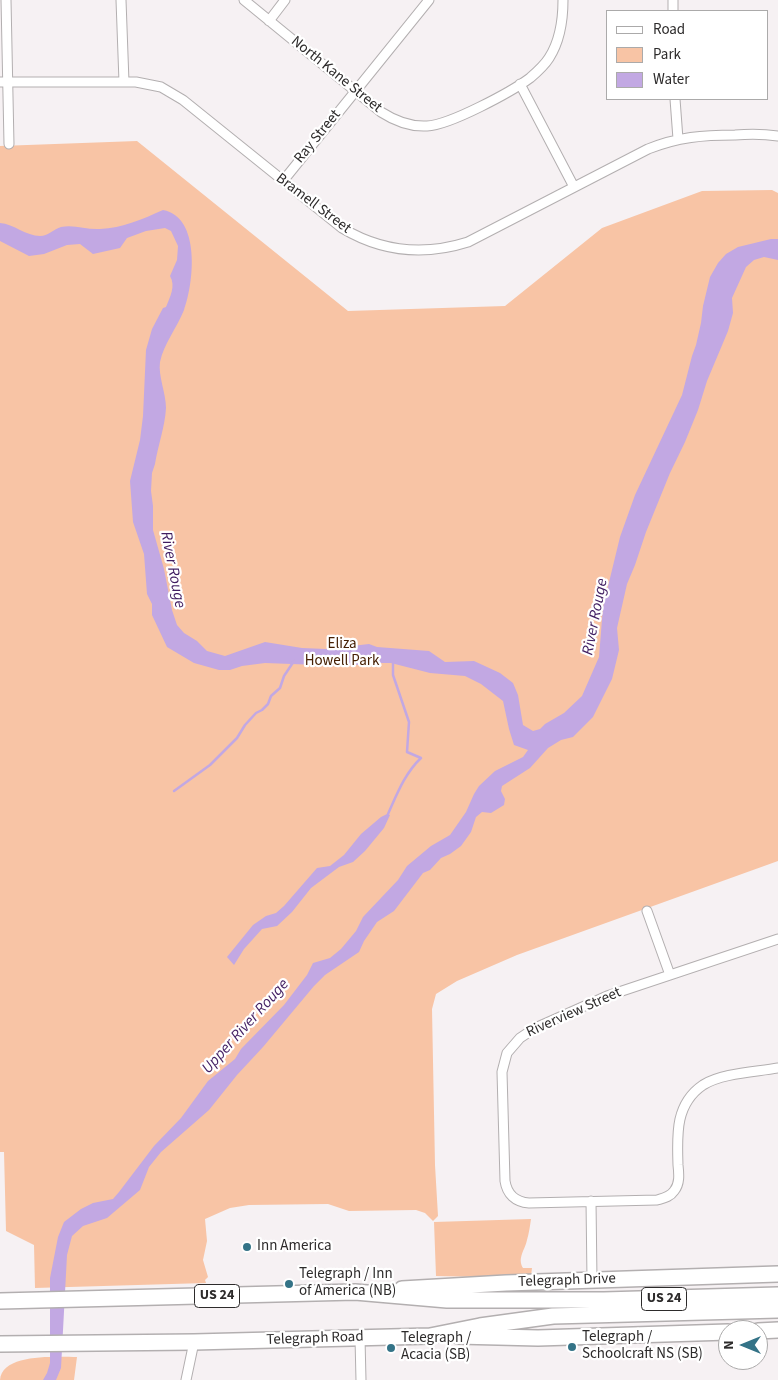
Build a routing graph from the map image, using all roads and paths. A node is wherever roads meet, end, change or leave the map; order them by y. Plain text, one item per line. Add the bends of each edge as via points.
1 (6, 0) edge
2 (121, 0) edge
3 (244, 0) edge
4 (285, 0) edge
5 (429, 0) edge
6 (563, 0) edge
7 (269, 21) junction
8 (4, 82) edge
9 (124, 82) junction
10 (520, 84) junction
11 (355, 91) junction
12 (675, 100) edge
13 (778, 136) edge
14 (678, 139) junction
15 (9, 144) dead end
16 (283, 181) junction
17 (574, 187) junction
18 (647, 911) dead end
19 (778, 939) edge
20 (670, 975) junction
21 (778, 1068) edge
22 (591, 1202) junction
23 (778, 1274) edge
24 (592, 1280) junction
25 (355, 1292) junction
26 (778, 1295) edge
27 (0, 1301) edge
28 (778, 1310) edge
29 (718, 1332) edge
30 (430, 1336) junction
31 (360, 1338) junction
32 (194, 1342) junction
33 (0, 1344) edge
34 (186, 1380) edge
35 (361, 1380) edge

1 - 8 street
2 - 9 street
3 - 7 street, North Kane Street
4 - 7 street
5 - 11 street, Ray Street
6 - 10 street, North Kane Street via 562,21 553,51 535,74
7 - 11 street, North Kane Street
8 - 9 street, Bramell Street
8 - 15 street
9 - 16 street, Bramell Street via 149,84 172,92
10 - 11 street, North Kane Street via 449,121 428,126 393,120
10 - 17 street
11 - 16 street, Ray Street
12 - 14 street
13 - 14 street, Bramell Street
14 - 17 street, Bramell Street via 648,149
16 - 17 street, Bramell Street via 353,235 383,246 414,251 442,249 468,242
18 - 20 street
19 - 20 street, Riverview Street
20 - 22 street, Riverview Street via 607,996 526,1033 513,1044 504,1062 505,1181 510,1195 524,1203
21 - 22 street, Riverview Street via 719,1078 690,1097 678,1122 678,1180 671,1194 657,1200
22 - 24 street
23 - 24 main road, Telegraph Drive
24 - 25 main road, Telegraph Drive
25 - 26 main road, US 24 via 447,1300
25 - 27 main road, US 24
28 - 30 main road, Telegraph Road / US 24 via 553,1316
29 - 30 main road via 538,1338
30 - 31 main road, Telegraph Road / US 24
31 - 32 main road, Telegraph Road / US 24
31 - 35 street
32 - 33 main road, Telegraph Road / US 24
32 - 34 street

